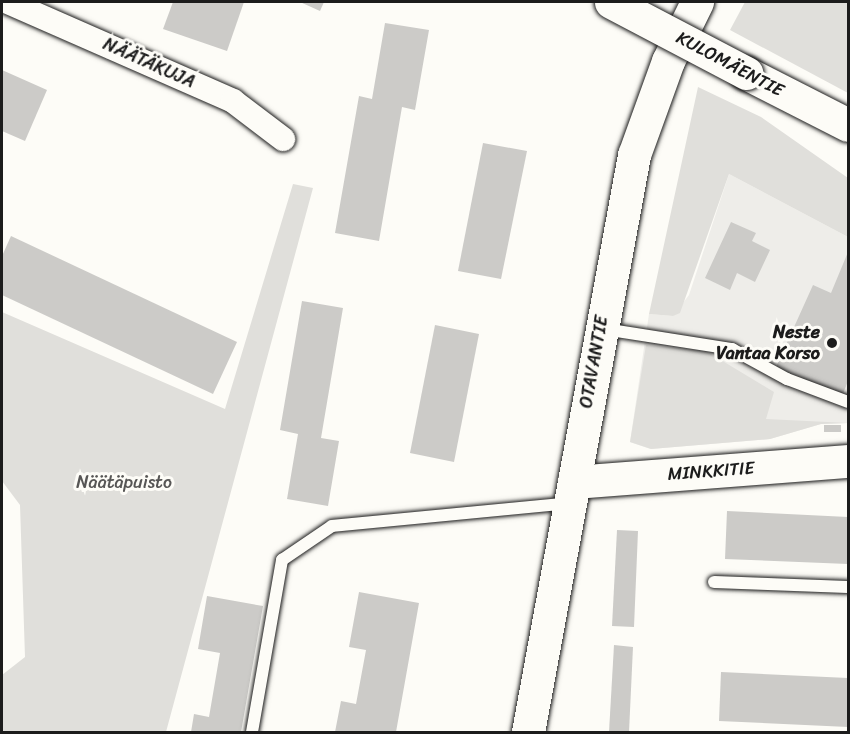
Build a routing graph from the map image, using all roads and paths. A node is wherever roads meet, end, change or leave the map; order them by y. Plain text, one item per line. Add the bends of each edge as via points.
1 (8, 2) edge
2 (611, 2) edge
3 (696, 2) edge
4 (849, 125) edge
5 (283, 139) dead end
6 (600, 328) junction
7 (849, 402) edge
8 (849, 460) edge
9 (572, 493) junction
10 (714, 582) dead end
11 (849, 587) edge
12 (252, 732) edge
13 (528, 732) edge

1 - 5 street, NÄÄTÄKUJA via 233,101
2 - 4 main road, KULOMÄENTIE, bridge
3 - 6 main road, OTAVANTIE via 668,61 634,155
6 - 7 lane via 732,349 788,379
6 - 9 main road, OTAVANTIE
8 - 9 main road, MINKKITIE
9 - 12 lane via 332,526 282,560
9 - 13 main road, OTAVANTIE
10 - 11 lane

